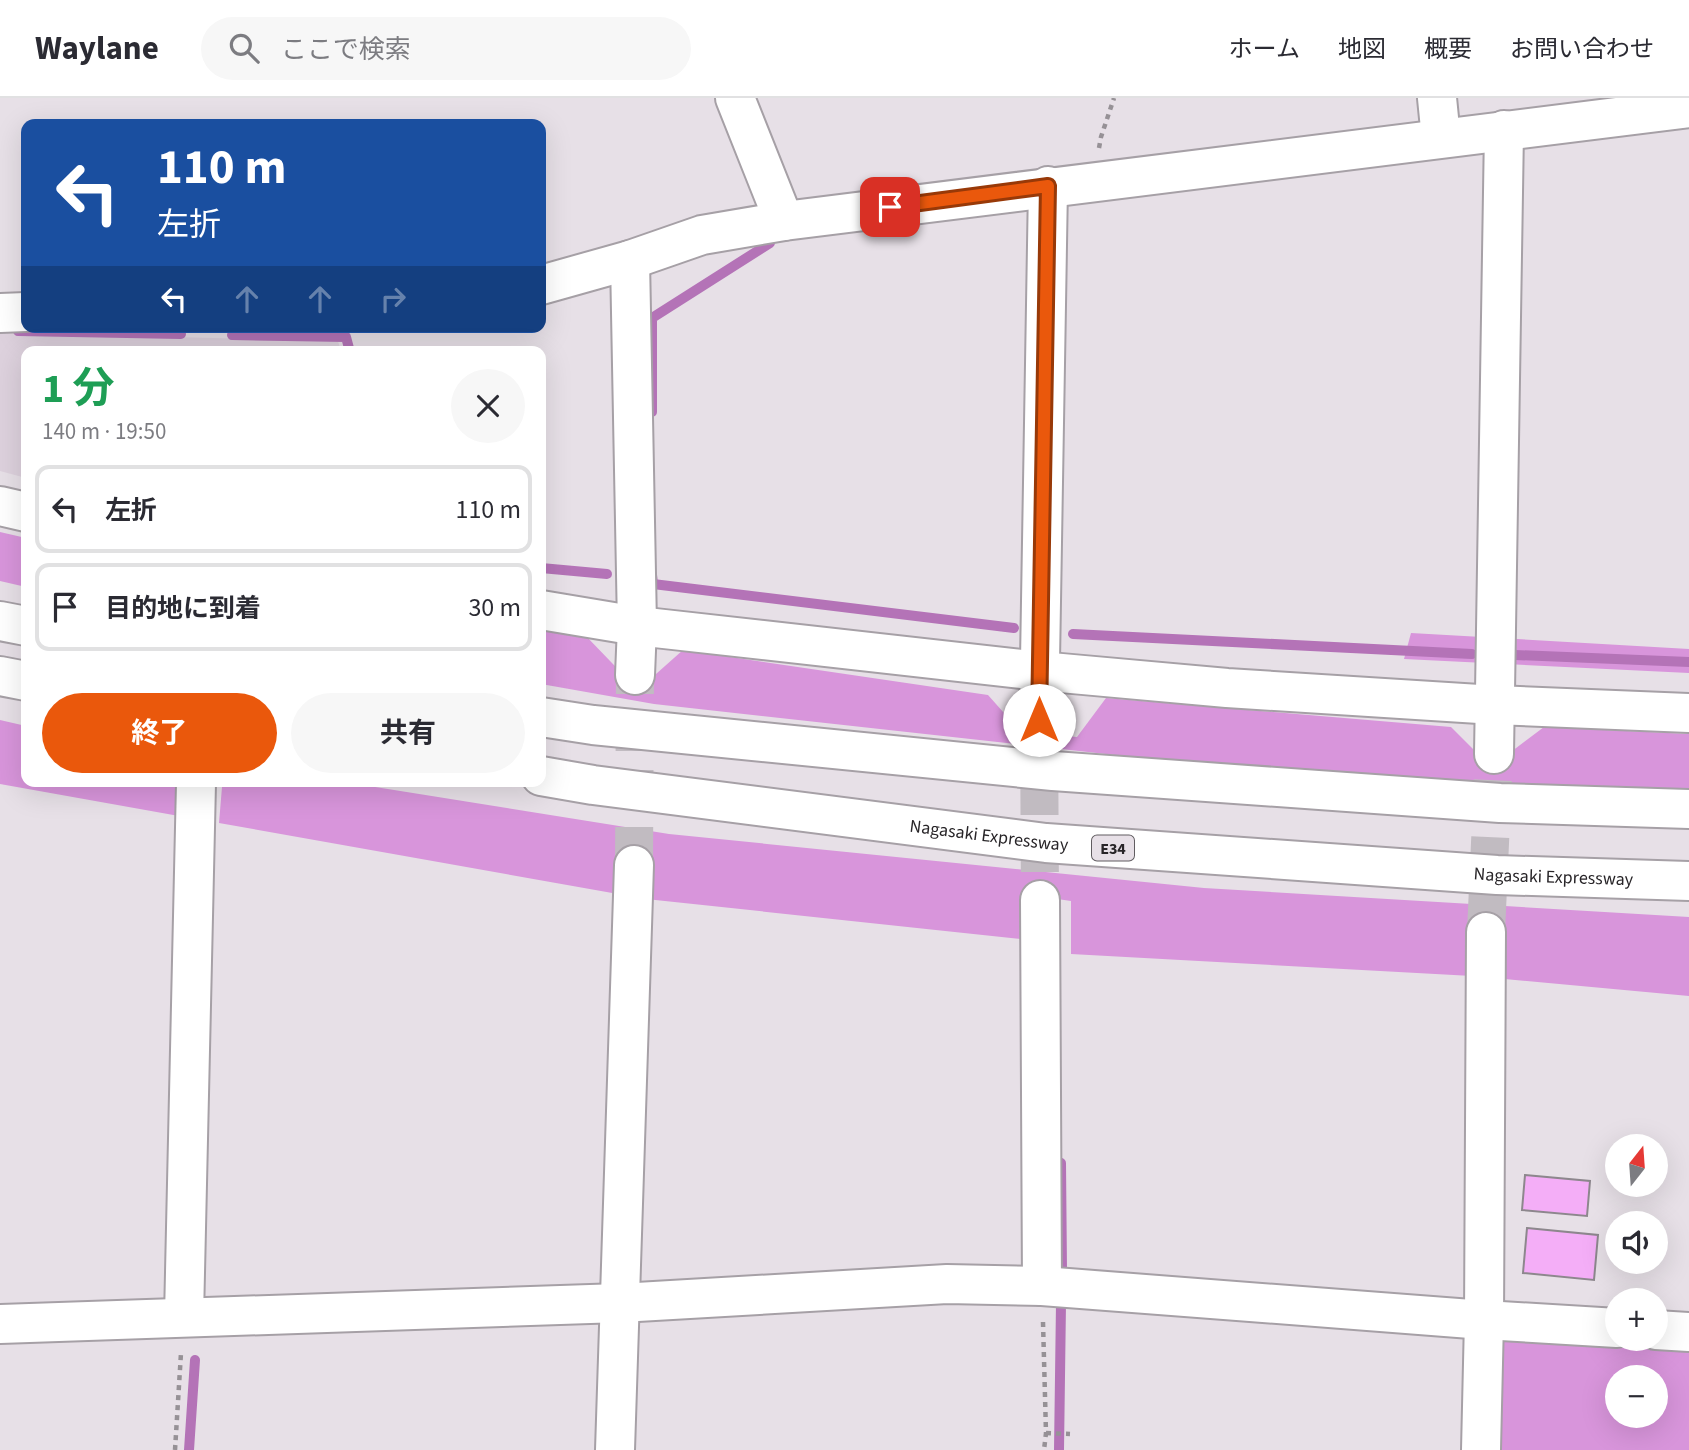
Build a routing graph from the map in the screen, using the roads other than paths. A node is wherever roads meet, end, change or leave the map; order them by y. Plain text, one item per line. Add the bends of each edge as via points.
1 (735, 98) edge
2 (1437, 98) edge
3 (1689, 108) edge
4 (1504, 131) junction
5 (1441, 138) junction
6 (1048, 186) junction
7 (784, 221) junction
8 (630, 260) junction
9 (546, 284) edge
10 (0, 313) edge
11 (21, 313) edge
12 (0, 506) edge
13 (21, 511) edge
14 (546, 611) edge
15 (0, 621) edge
16 (21, 625) edge
17 (637, 626) junction
18 (1039, 671) junction
19 (635, 675) tunnel mouth
20 (0, 676) edge
21 (21, 680) edge
22 (1495, 705) junction
23 (1689, 713) edge
24 (546, 718) edge
25 (1039, 720) tunnel mouth
26 (1494, 754) tunnel mouth
27 (546, 777) edge
28 (196, 787) edge
29 (1689, 809) edge
30 (634, 865) tunnel mouth
31 (1689, 881) edge
32 (1040, 900) tunnel mouth
33 (1486, 932) tunnel mouth
34 (1042, 1286) junction
35 (620, 1303) junction
36 (184, 1317) junction
37 (1484, 1320) junction
38 (0, 1324) edge
39 (1605, 1327) edge
40 (1668, 1331) edge
41 (1689, 1332) edge
42 (615, 1450) edge
43 (1481, 1450) edge

1 - 7 main road
2 - 5 main road
3 - 4 main road
4 - 5 main road
4 - 22 main road
5 - 6 main road
6 - 7 main road
6 - 18 main road
7 - 8 main road via 702,235
8 - 9 main road
8 - 17 main road
10 - 11 main road
12 - 13 main road
14 - 17 main road
15 - 16 main road
17 - 18 main road
17 - 19 main road
18 - 22 main road
18 - 25 main road
20 - 21 main road
22 - 23 main road
22 - 26 main road
24 - 29 main road via 1053,771 1500,803
27 - 31 main road, Nagasaki Expressway / E34 via 1046,843 1497,875
28 - 36 main road
30 - 35 main road
32 - 34 main road
33 - 37 main road
34 - 35 main road via 947,1284
34 - 37 main road
35 - 36 main road
35 - 42 main road
36 - 38 main road
37 - 39 main road
37 - 43 main road
40 - 41 main road

